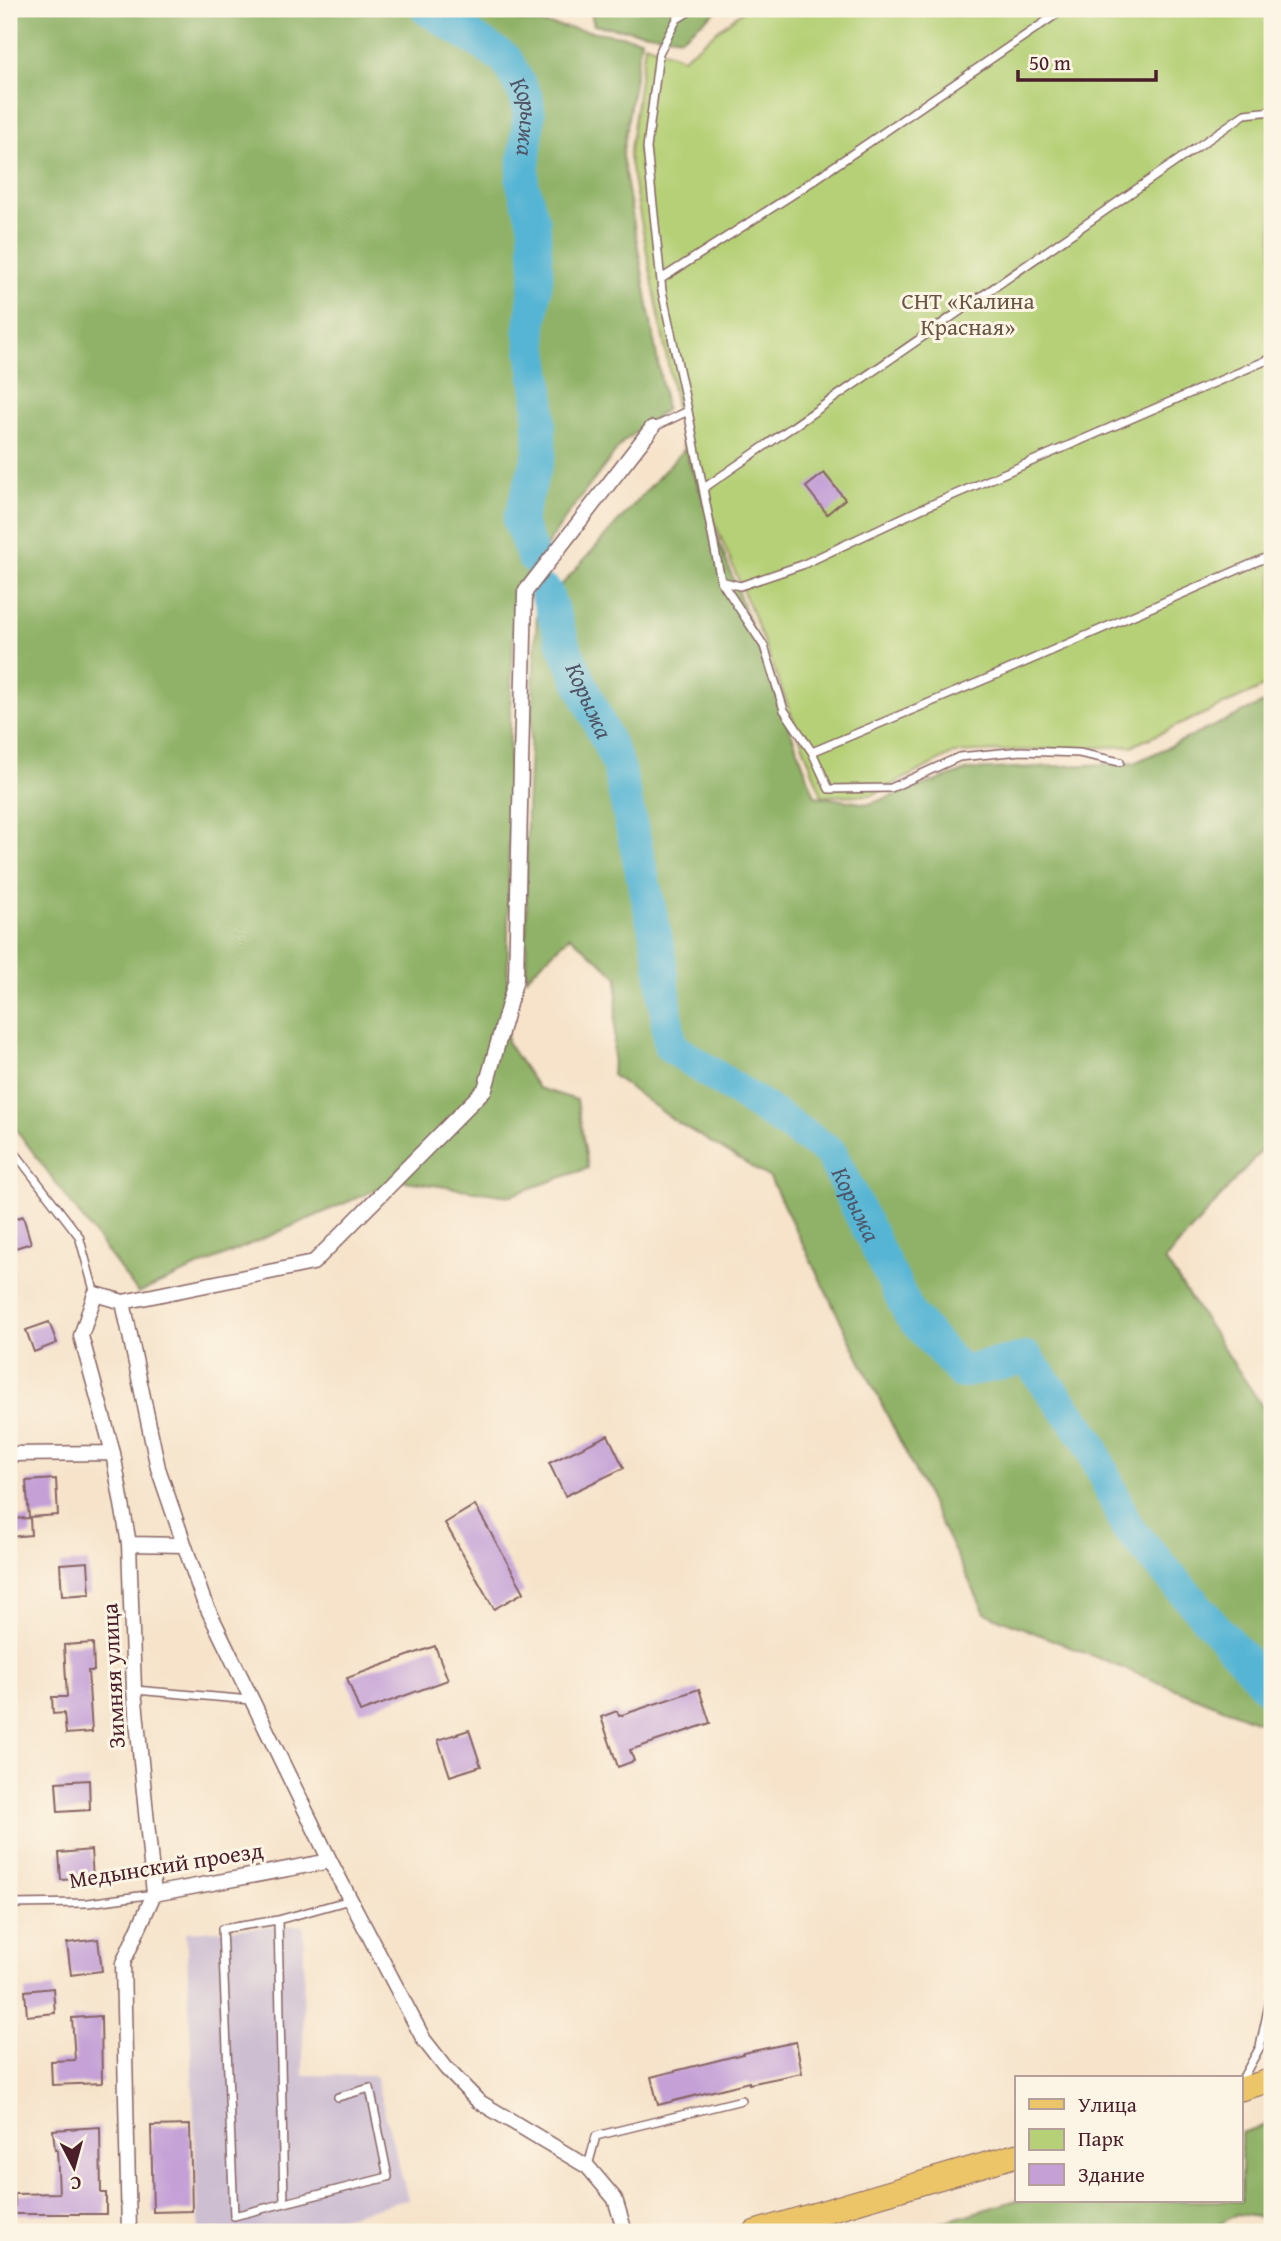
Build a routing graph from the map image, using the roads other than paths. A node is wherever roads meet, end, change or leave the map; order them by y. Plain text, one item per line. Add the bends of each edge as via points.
1 (693, 9) edge
2 (1063, 9) edge
3 (1272, 111) edge
4 (661, 279) junction
5 (1272, 358) edge
6 (688, 411) junction
7 (652, 428) joint
8 (704, 488) junction
9 (1272, 555) edge
10 (721, 581) junction
11 (812, 752) junction
12 (1120, 762) dead end
13 (9, 1145) edge
14 (95, 1294) junction
15 (123, 1302) junction
16 (9, 1454) edge
17 (113, 1454) junction
18 (129, 1544) junction
19 (184, 1545) junction
20 (134, 1690) junction
21 (251, 1700) junction
22 (330, 1861) junction
23 (154, 1894) junction
24 (350, 1899) junction
25 (9, 1904) edge
26 (278, 1920) junction
27 (1272, 1990) edge
28 (1242, 2079) edge
29 (1272, 2080) edge
30 (1242, 2089) edge
31 (338, 2097) dead end
32 (742, 2100) dead end
33 (1015, 2156) edge
34 (588, 2167) junction
35 (284, 2203) junction
36 (128, 2232) edge
37 (625, 2232) edge
38 (755, 2232) edge

1 - 4 lane via 677,19 659,53 647,148
2 - 4 lane
3 - 8 lane via 1245,114
4 - 6 lane
5 - 10 lane via 802,565 740,586
6 - 7 lane
6 - 8 lane
7 - 15 street via 525,592 516,979 485,1089 313,1263
8 - 10 lane
9 - 11 lane
10 - 11 lane via 764,646 784,710
11 - 12 lane via 829,789 891,788 959,757 1021,751 1079,753
13 - 14 lane via 79,1236
14 - 15 street
14 - 17 street, Зимняя улица via 81,1336
15 - 19 street via 158,1468
16 - 17 street
17 - 18 street, Зимняя улица
18 - 19 street
18 - 20 street, Зимняя улица
19 - 21 street via 203,1599
20 - 21 lane
20 - 23 street, Зимняя улица
21 - 22 street
22 - 23 street, Медынский проезд
22 - 24 street
23 - 25 lane, Медынский проезд via 88,1903
23 - 36 street via 123,1962
24 - 26 lane
24 - 34 street via 424,2040 446,2068 478,2101
26 - 35 lane
26 - 35 lane via 222,1929 234,2216
27 - 28 lane via 1260,2048
29 - 30 main road
31 - 35 lane via 370,2088 388,2177
32 - 34 lane via 596,2136
33 - 38 main road
34 - 37 street via 615,2199

